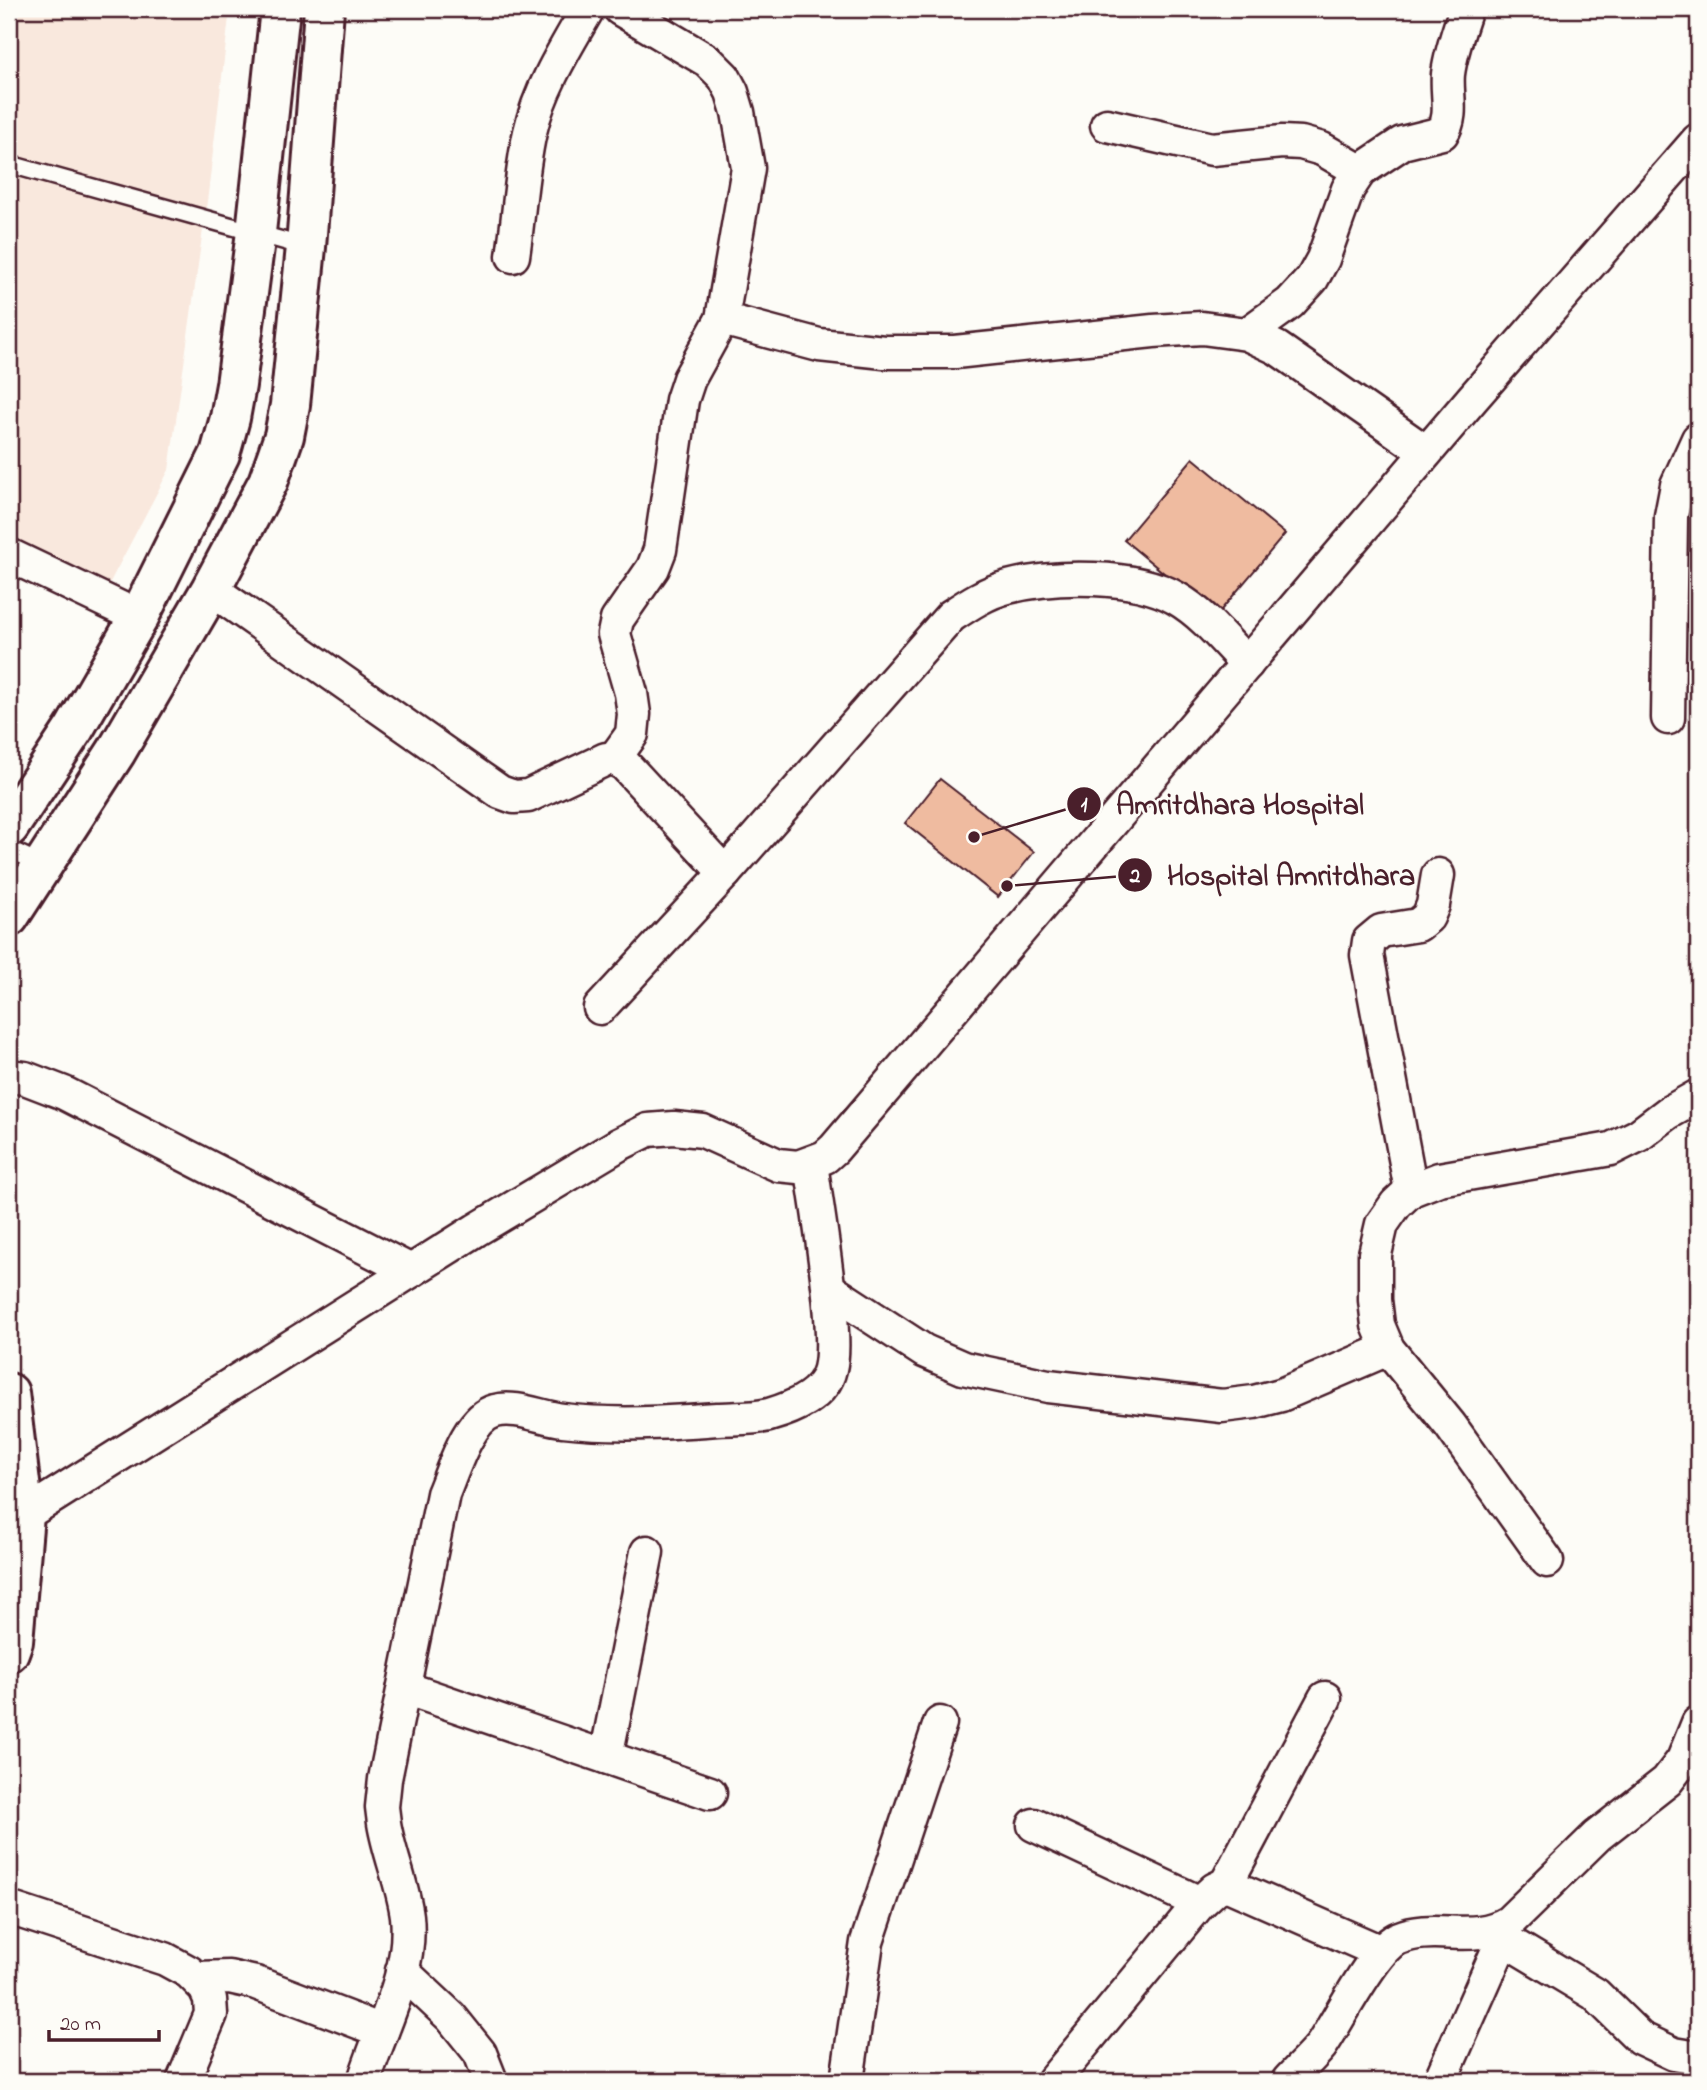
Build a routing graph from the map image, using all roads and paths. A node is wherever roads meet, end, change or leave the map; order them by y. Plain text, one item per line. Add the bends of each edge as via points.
1 (280, 9) edge
2 (324, 9) edge
3 (588, 9) edge
4 (620, 9) edge
5 (1466, 9) edge
6 (1107, 125) dead end
7 (1698, 140) edge
8 (9, 164) edge
9 (1360, 172) junction
10 (256, 232) junction
11 (306, 247) junction
12 (513, 256) dead end
13 (722, 319) junction
14 (1247, 334) junction
15 (1698, 439) edge
16 (1426, 452) junction
17 (9, 555) edge
18 (211, 589) junction
19 (139, 617) junction
20 (1247, 664) junction
21 (1668, 718) dead end
22 (614, 759) junction
23 (9, 827) edge
24 (9, 849) edge
25 (43, 865) junction
26 (725, 873) junction
27 (1438, 875) dead end
28 (9, 917) edge
29 (600, 1008) dead end
30 (9, 1076) edge
31 (1698, 1096) edge
32 (811, 1163) junction
33 (1411, 1190) junction
34 (411, 1271) junction
35 (829, 1289) junction
36 (1388, 1349) junction
37 (9, 1393) edge
38 (16, 1517) edge
39 (647, 1552) dead end
40 (1547, 1561) dead end
41 (9, 1652) edge
42 (405, 1688) junction
43 (1325, 1698) dead end
44 (940, 1723) dead end
45 (1698, 1723) edge
46 (606, 1757) junction
47 (710, 1793) dead end
48 (1034, 1825) dead end
49 (1226, 1884) junction
50 (1200, 1903) junction
51 (9, 1908) edge
52 (1496, 1935) junction
53 (1381, 1952) junction
54 (402, 1971) junction
55 (196, 1978) junction
56 (382, 2031) junction
57 (1698, 2058) edge
58 (183, 2081) edge
59 (364, 2081) edge
60 (491, 2081) edge
61 (847, 2081) edge
62 (1053, 2081) edge
63 (1288, 2081) edge
64 (1440, 2081) edge

1 - 10 street
2 - 11 street
3 - 12 street via 540,99 530,132
4 - 13 street via 708,61 732,92 748,168
5 - 9 street via 1448,75 1449,123 1442,133 1402,143
6 - 9 street via 1212,149 1301,143 1322,149
7 - 16 street
8 - 10 lane
9 - 14 street via 1348,189 1312,279 1290,303
10 - 11 lane
10 - 19 street via 230,418 220,454
11 - 18 street via 284,436 268,482
13 - 14 street via 819,345 884,352 955,352 1202,328
13 - 22 street via 682,400 660,550 617,620 614,634 634,714 632,734
14 - 16 street via 1277,348
15 - 21 street via 1677,485 1671,516
16 - 20 street
17 - 19 street
18 - 22 street via 500,792 528,796
18 - 25 street via 116,752
19 - 23 street via 74,729
20 - 26 street via 1177,599 1150,587 1120,580 1054,580 1008,587 978,598 951,616
20 - 32 street via 834,1149
22 - 26 street via 624,764
24 - 25 lane
25 - 28 street
26 - 29 street
27 - 33 street via 1428,917 1418,925 1381,931 1369,941 1367,955
30 - 34 street via 64,1093
31 - 33 street via 1611,1149 1439,1179
32 - 34 street via 778,1165 703,1131 648,1130
32 - 35 street
33 - 36 street via 1382,1224 1375,1254 1378,1325
34 - 38 street
35 - 36 street via 924,1352 963,1368 1048,1386 1222,1406 1281,1395
35 - 42 street via 830,1369 810,1397 767,1416 604,1424 494,1411 475,1424 443,1494
36 - 40 street via 1450,1425
37 - 38 street
38 - 41 street
39 - 46 street
42 - 46 street
42 - 54 street via 382,1807 407,1917
43 - 49 street
44 - 61 street via 867,1942
45 - 52 street via 1683,1760 1667,1781 1597,1836
46 - 47 street
48 - 50 street
49 - 50 street
49 - 53 street
50 - 62 street
51 - 55 street via 165,1959
52 - 53 street via 1414,1934 1396,1938
52 - 57 street via 1595,1994 1640,2038 1674,2054
52 - 64 street
53 - 63 street via 1320,2047
54 - 56 street
54 - 60 street via 451,2017 480,2053
55 - 56 street via 229,1977 256,1983
55 - 58 street via 210,1998 211,2014
56 - 59 street

